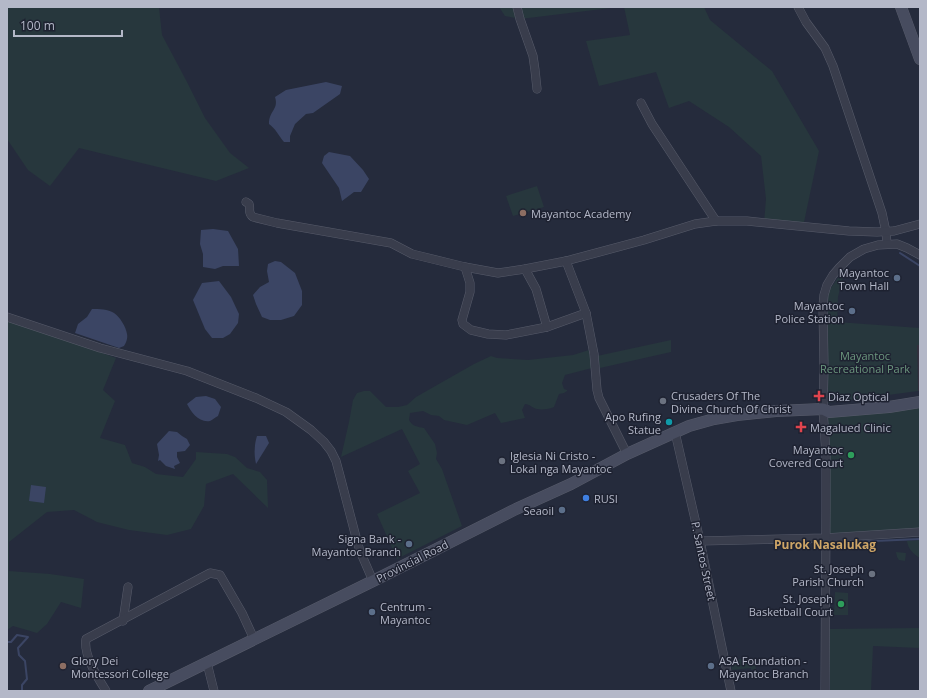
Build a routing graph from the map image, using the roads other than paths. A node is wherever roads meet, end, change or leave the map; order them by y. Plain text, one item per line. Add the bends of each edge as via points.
1 (518, 7) edge
2 (798, 7) edge
3 (901, 7) edge
4 (920, 59) edge
5 (536, 89) dead end
6 (641, 103) dead end
7 (246, 202) dead end
8 (716, 221) junction
9 (920, 224) edge
10 (886, 232) junction
11 (887, 244) junction
12 (920, 255) edge
13 (566, 260) junction
14 (465, 267) junction
15 (525, 269) junction
16 (586, 313) junction
17 (7, 317) edge
18 (547, 327) junction
19 (920, 396) edge
20 (920, 402) edge
21 (885, 404) junction
22 (823, 409) junction
23 (675, 432) junction
24 (627, 454) junction
25 (920, 532) edge
26 (826, 538) junction
27 (700, 541) junction
28 (373, 581) junction
29 (128, 587) dead end
30 (123, 621) junction
31 (254, 639) junction
32 (207, 663) junction
33 (106, 691) edge
34 (149, 691) edge
35 (214, 691) edge
36 (731, 691) edge
37 (824, 691) edge

1 - 5 street via 533,56
2 - 10 street via 825,48 833,66
3 - 4 main road
6 - 8 street
7 - 14 street via 250,207 250,216 253,217 391,243 412,254
8 - 10 street via 732,220
8 - 13 street via 695,224
9 - 10 street
10 - 11 street
11 - 12 street via 901,245
11 - 22 street via 871,246 856,252 839,268 827,285 823,306
13 - 15 street
13 - 16 street
14 - 15 street via 498,273
14 - 18 street via 470,292 462,320 471,330 506,335
15 - 18 street via 536,289
16 - 18 street
16 - 24 street via 599,398
17 - 28 street via 100,348 187,371 286,412 311,430 324,442 336,461 356,541
19 - 21 main road
20 - 21 main road
21 - 22 main road, Provincial Road via 828,405
22 - 23 main road, Provincial Road via 725,416
22 - 26 street
23 - 24 main road, Provincial Road
23 - 27 street, P. Santos Street
24 - 28 main road, Provincial Road
25 - 26 street
26 - 27 street
26 - 37 street
27 - 36 street, P. Santos Street
28 - 31 main road, Provincial Road
29 - 30 street
30 - 31 street via 210,573 215,573 220,575
30 - 33 street via 86,640 85,644 94,672
31 - 32 main road, Provincial Road
32 - 34 main road, Provincial Road
32 - 35 street

